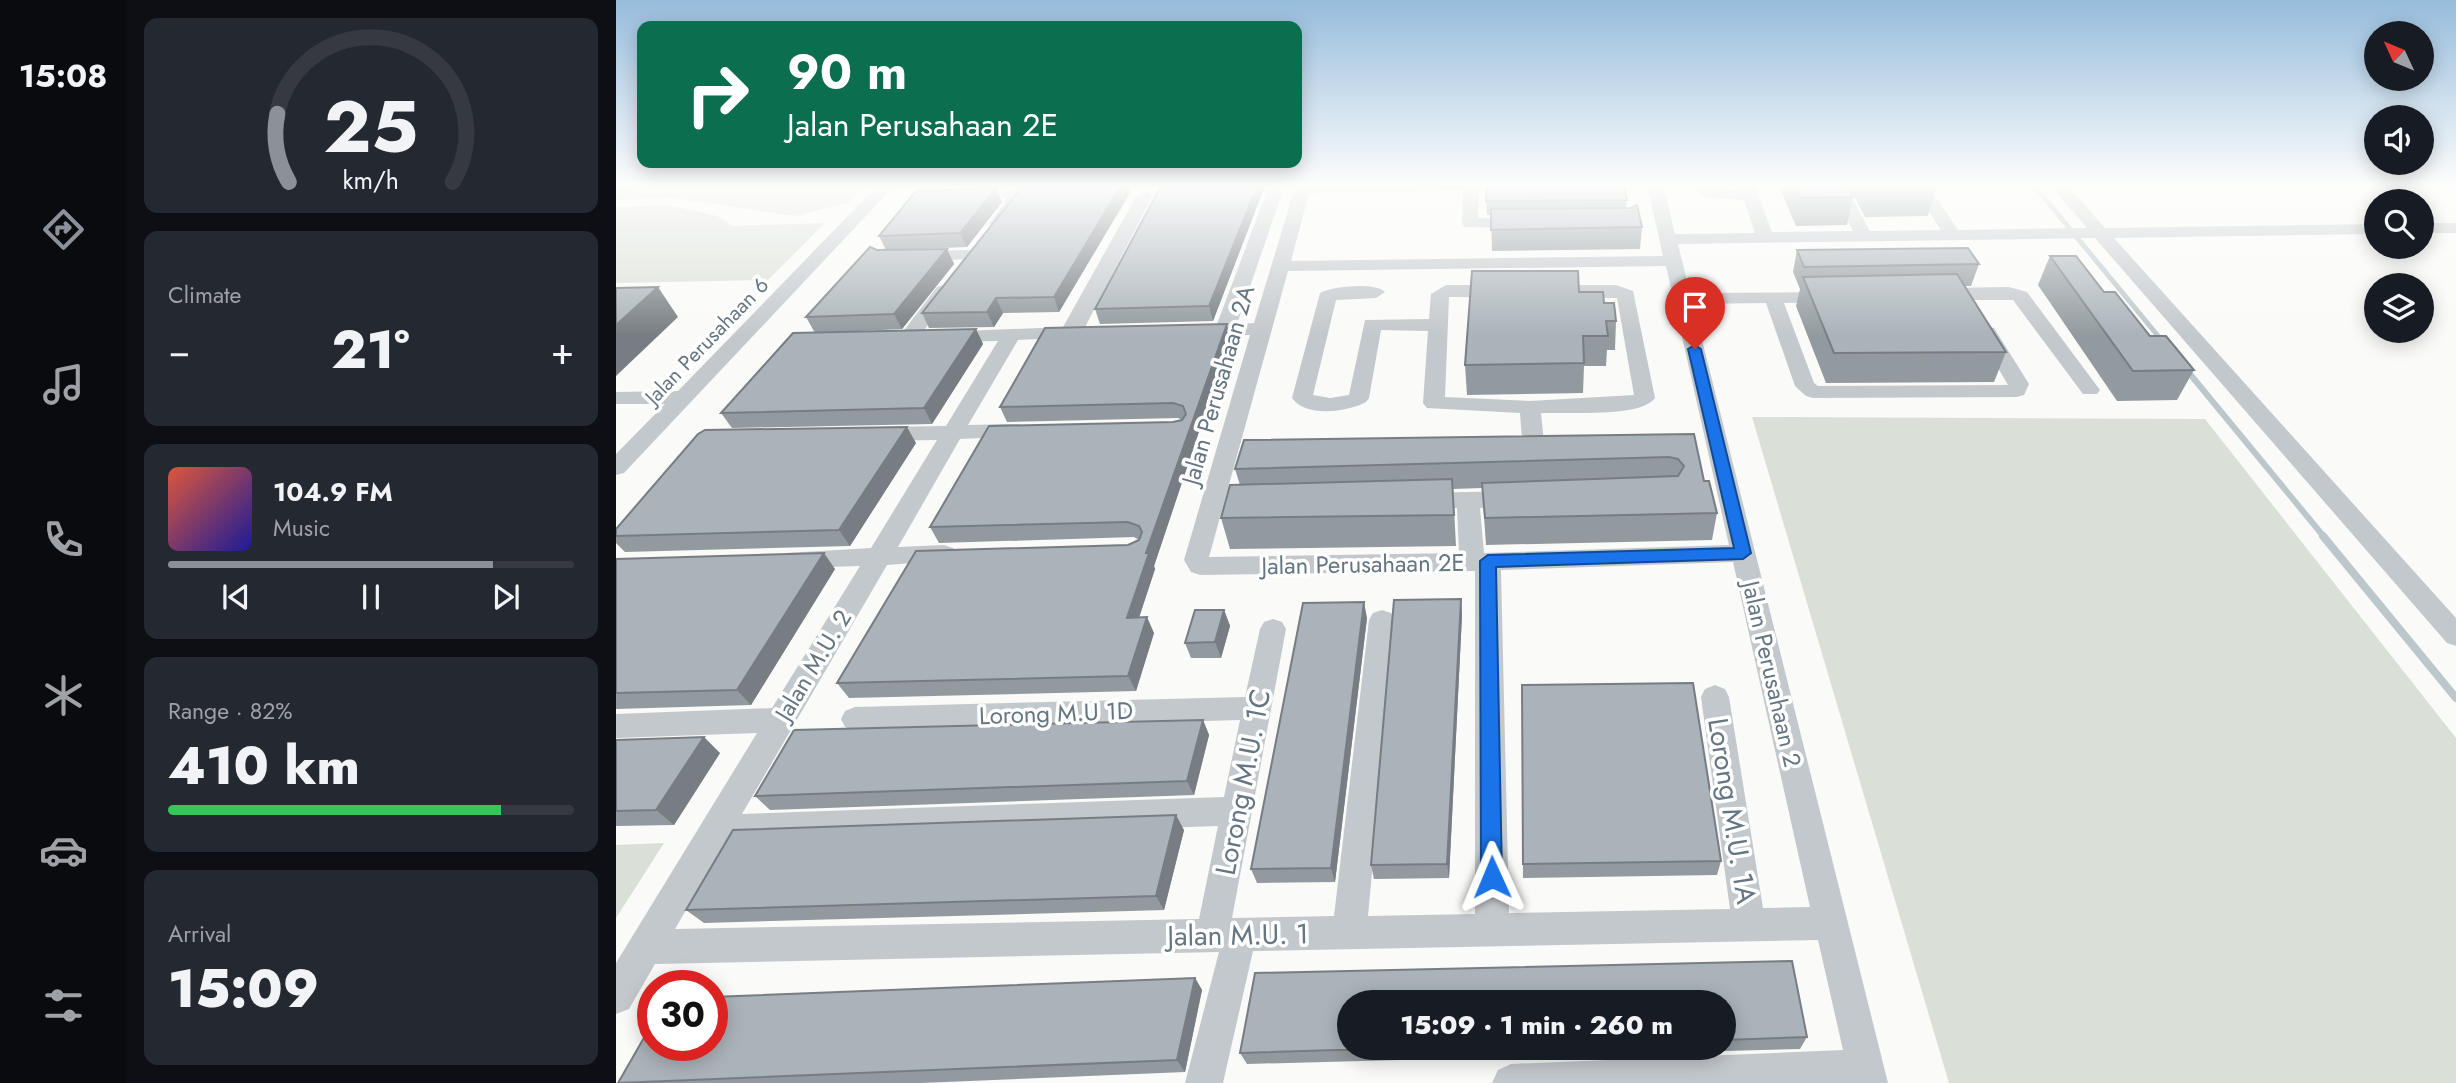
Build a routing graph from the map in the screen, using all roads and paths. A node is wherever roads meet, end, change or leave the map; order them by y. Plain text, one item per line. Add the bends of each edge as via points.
1 (840, 235) edge
2 (988, 235) edge
3 (1124, 235) edge
4 (1259, 235) edge
5 (1289, 235) edge
6 (1471, 235) edge
7 (1498, 235) edge
8 (1667, 235) edge
9 (1953, 235) joint
10 (1972, 235) edge
11 (2094, 235) edge
12 (1864, 236) joint
13 (1765, 237) joint
14 (1471, 243) junction
15 (979, 245) junction
16 (1671, 250) junction
17 (897, 257) edge
18 (1527, 263) junction
19 (1379, 265) junction
20 (1280, 266) junction
21 (1530, 291) junction
22 (1376, 292) junction
23 (1964, 294) junction
24 (1923, 295) edge
25 (1855, 296) edge
26 (1773, 297) junction
27 (1682, 299) junction
28 (1372, 324) junction
29 (1437, 324) junction
30 (1225, 329) junction
31 (1262, 329) junction
32 (1173, 331) edge
33 (1096, 332) edge
34 (1070, 333) junction
35 (1011, 335) junction
36 (2090, 390) dead end
37 (684, 397) junction
38 (616, 398) edge
39 (1530, 407) junction
40 (1045, 431) edge
41 (953, 433) junction
42 (859, 435) edge
43 (1507, 452) edge
44 (1534, 452) junction
45 (1560, 452) edge
46 (1252, 454) edge
47 (1225, 455) junction
48 (616, 468) edge
49 (1535, 498) edge
50 (1468, 500) junction
51 (1401, 502) edge
52 (1238, 505) edge
53 (1210, 506) junction
54 (1743, 553) junction
55 (973, 554) edge
56 (879, 556) junction
57 (768, 559) edge
58 (1196, 560) joint
59 (1480, 562) junction
60 (1382, 620) dead end
61 (1273, 628) dead end
62 (2456, 636) edge
63 (1714, 698) dead end
64 (1258, 708) junction
65 (855, 719) dead end
66 (781, 720) junction
67 (616, 726) edge
68 (1237, 811) junction
69 (716, 829) junction
70 (1831, 923) junction
71 (1749, 925) junction
72 (1492, 930) junction
73 (1349, 933) junction
74 (1226, 935) junction
75 (645, 947) junction
76 (616, 996) edge
77 (1868, 1076) edge
78 (1204, 1083) edge
79 (1511, 1083) edge

1 - 37 street, Jalan Perusahaan 6
2 - 15 street
3 - 34 street
4 - 30 street
5 - 20 street, Jalan Perusahaan 2A
6 - 14 street
7 - 14 street
8 - 16 street, Jalan Perusahaan 2
9 - 10 street
9 - 12 street
11 - 62 street
12 - 13 street
13 - 16 street
14 - 18 street
14 - 19 street
15 - 17 street
15 - 35 street via 902,338
16 - 18 street
16 - 27 street, Jalan Perusahaan 2
18 - 21 street
19 - 20 street
19 - 22 street
20 - 31 street, Jalan Perusahaan 2A
21 - 29 street via 1446,291 1440,295
21 - 39 street via 1616,291 1626,295 1645,398 1634,404
22 - 28 street
22 - 28 street via 1327,297 1302,398 1350,404 1359,398
23 - 24 street
23 - 26 street via 2019,384 2017,391 1813,392 1805,386
23 - 36 street via 2009,293 2024,298
25 - 26 street
26 - 27 street
27 - 54 street, Jalan Perusahaan 2 via 1705,450
28 - 29 street
29 - 39 street via 1434,403
30 - 31 street
30 - 32 street
31 - 47 street, Jalan Perusahaan 2A
33 - 34 street
34 - 35 street
35 - 41 street, Jalan M.U. 2
37 - 38 street
37 - 48 street, Jalan Perusahaan 6
39 - 44 street
40 - 41 street
41 - 42 street
41 - 56 street, Jalan M.U. 2
43 - 44 street
44 - 45 street
46 - 47 street
47 - 53 street, Jalan Perusahaan 2A
49 - 50 street
50 - 51 street
50 - 59 street
52 - 53 street
53 - 58 street, Jalan Perusahaan 2A
54 - 59 street, Jalan Perusahaan 2E
54 - 70 street, Jalan Perusahaan 2
55 - 56 street
56 - 57 street
56 - 66 street, Jalan M.U. 2
58 - 59 street, Jalan Perusahaan 2E via 1200,566 1213,568
59 - 72 street
60 - 73 street
61 - 64 street, Lorong M.U. 1C
63 - 71 street, Lorong M.U. 1A
64 - 65 street, Lorong M.U 1D
64 - 68 street, Lorong M.U. 1C
66 - 67 street
66 - 69 street, Jalan M.U. 2
68 - 69 street
68 - 74 street, Lorong M.U. 1C
69 - 75 street, Jalan M.U. 2
70 - 71 street, Jalan M.U. 1
70 - 77 street, Jalan Perusahaan 2
71 - 72 street, Jalan M.U. 1
72 - 73 street, Jalan M.U. 1
73 - 74 street, Jalan M.U. 1
74 - 75 street, Jalan M.U. 1
74 - 78 street, Lorong M.U. 1C
75 - 76 street, Jalan M.U. 2
77 - 79 street

